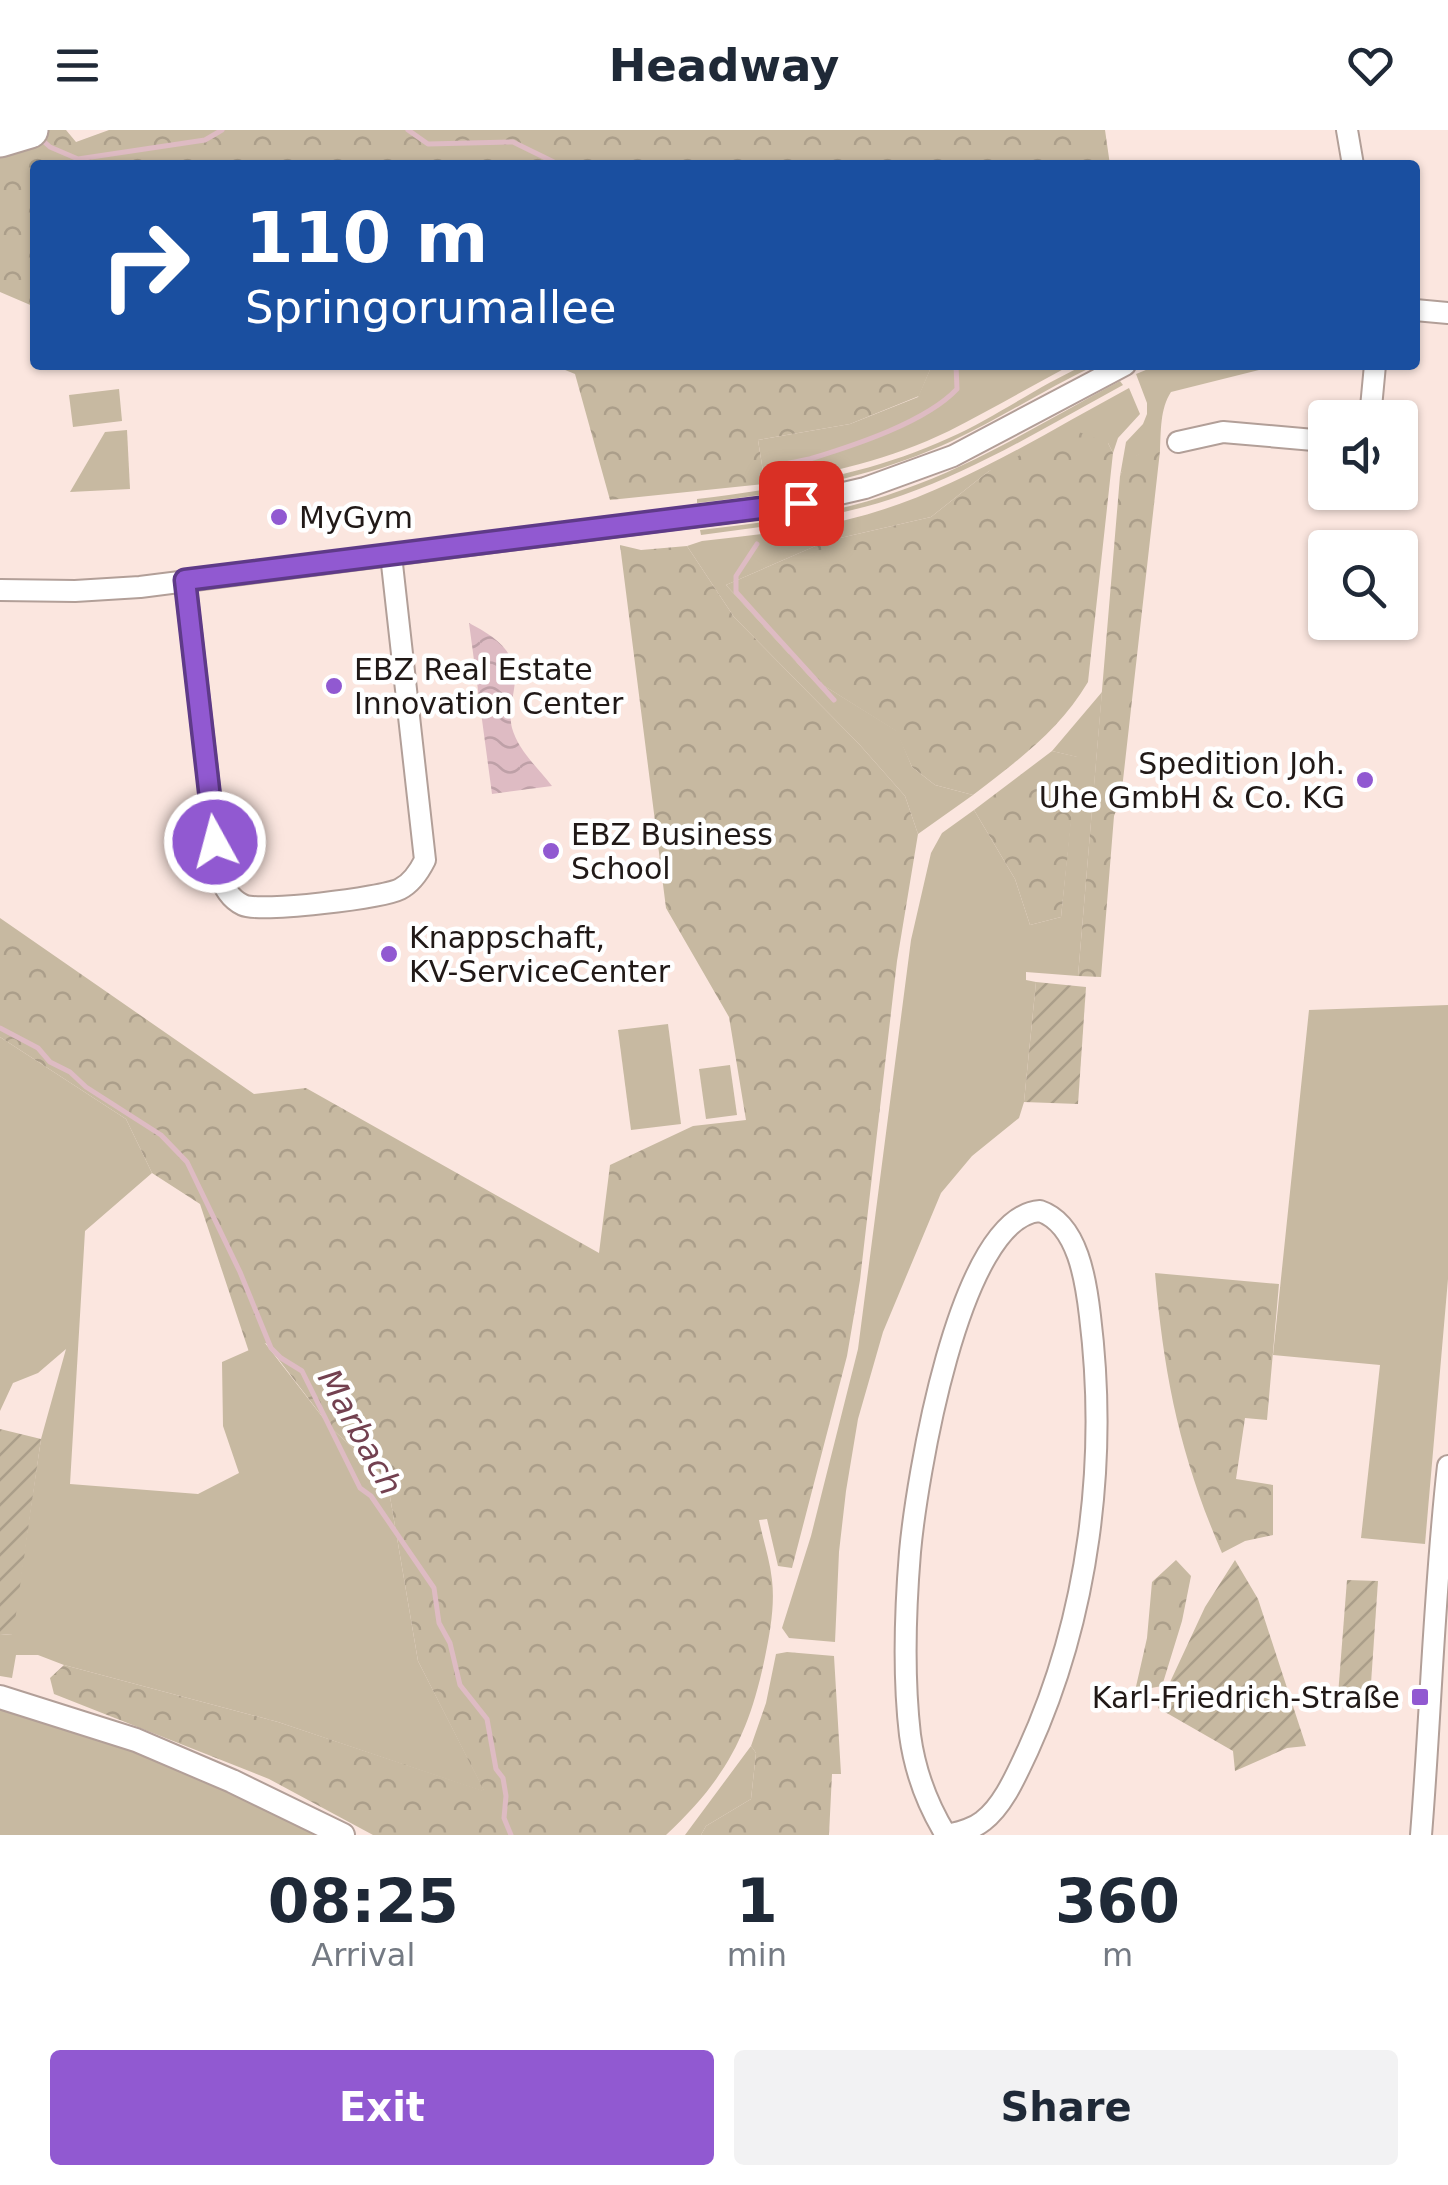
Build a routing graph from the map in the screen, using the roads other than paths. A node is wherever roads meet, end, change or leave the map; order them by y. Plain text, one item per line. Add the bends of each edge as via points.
1 (30, 130) edge
2 (1348, 130) edge
3 (0, 139) edge
4 (1352, 160) edge
5 (1420, 311) edge
6 (1448, 314) edge
7 (1115, 370) edge
8 (1375, 370) edge
9 (1372, 400) edge
10 (1308, 440) edge
11 (1178, 442) dead end
12 (391, 555) junction
13 (185, 580) junction
14 (0, 590) edge
15 (1448, 1466) edge
16 (0, 1697) edge
17 (342, 1835) edge
18 (947, 1835) edge
19 (1421, 1835) edge

1 - 3 highway
2 - 4 street
5 - 6 street
7 - 12 street via 952,456 834,496
8 - 9 street
10 - 11 street via 1223,432
12 - 13 street
12 - 13 street via 424,860 401,889 305,904 242,904 219,875
13 - 14 street
15 - 19 street
16 - 17 street via 136,1740
18 - 18 street via 986,1819 1024,1758 1060,1664 1086,1544 1098,1418 1088,1298 1069,1238 1059,1221 1040,1211 1018,1216 978,1271 938,1388 915,1508 907,1606 910,1733 920,1782

